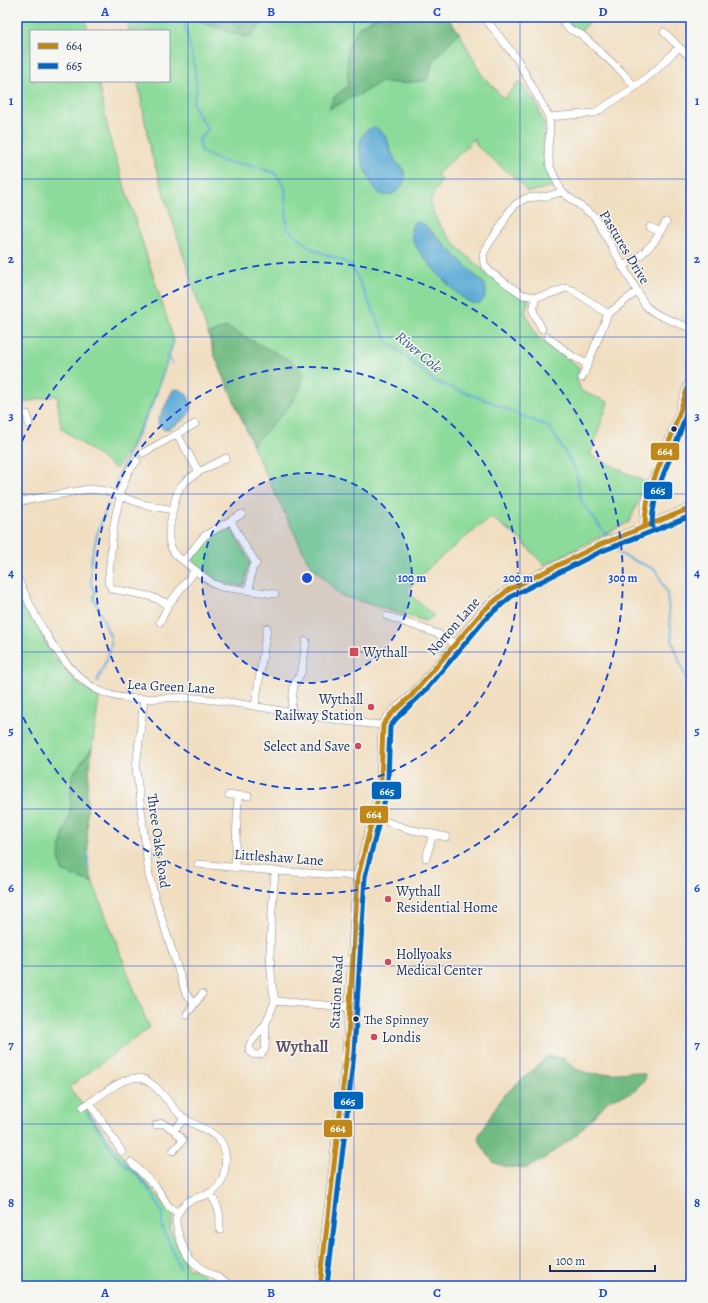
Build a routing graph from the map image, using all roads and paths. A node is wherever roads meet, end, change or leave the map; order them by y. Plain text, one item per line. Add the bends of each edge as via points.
1 (484, 17) edge
2 (562, 17) edge
3 (664, 32) dead end
4 (679, 47) junction
5 (691, 58) edge
6 (635, 87) junction
7 (549, 117) junction
8 (562, 192) junction
9 (666, 222) dead end
10 (650, 227) dead end
11 (660, 232) junction
12 (622, 267) junction
13 (636, 292) junction
14 (536, 297) junction
15 (608, 314) junction
16 (691, 328) edge
17 (542, 329) dead end
18 (548, 337) dead end
19 (587, 364) junction
20 (582, 378) dead end
21 (691, 378) edge
22 (17, 414) edge
23 (29, 424) dead end
24 (195, 424) dead end
25 (177, 434) junction
26 (143, 453) dead end
27 (226, 458) dead end
28 (137, 461) dead end
29 (199, 472) junction
30 (120, 495) junction
31 (17, 502) edge
32 (691, 508) edge
33 (173, 510) junction
34 (242, 514) dead end
35 (231, 521) junction
36 (644, 526) junction
37 (184, 561) junction
38 (195, 571) junction
39 (17, 576) edge
40 (249, 590) junction
41 (275, 594) dead end
42 (169, 604) junction
43 (387, 616) dead end
44 (160, 622) dead end
45 (267, 628) dead end
46 (306, 641) dead end
47 (456, 644) junction
48 (144, 699) junction
49 (255, 706) junction
50 (291, 712) junction
51 (383, 725) junction
52 (229, 795) dead end
53 (238, 796) junction
54 (248, 796) dead end
55 (373, 817) junction
56 (433, 834) junction
57 (446, 838) dead end
58 (426, 858) dead end
59 (198, 864) dead end
60 (235, 868) junction
61 (275, 871) junction
62 (358, 876) junction
63 (202, 994) dead end
64 (275, 1001) junction
65 (194, 1004) junction
66 (348, 1007) junction
67 (187, 1014) dead end
68 (266, 1022) dead end
69 (185, 1118) junction
70 (156, 1124) dead end
71 (174, 1130) junction
72 (173, 1151) dead end
73 (122, 1152) dead end
74 (131, 1162) dead end
75 (209, 1193) junction
76 (178, 1213) junction
77 (220, 1230) dead end
78 (229, 1286) edge
79 (320, 1286) edge

1 - 7 street, Pastures Drive via 517,59
2 - 6 street via 564,24 582,34
3 - 4 street
4 - 5 street
4 - 6 street
6 - 7 street via 595,113
7 - 8 street, Pastures Drive via 550,167
8 - 12 street, Pastures Drive via 595,217
8 - 14 street via 526,198 516,204 483,254 484,264 490,272 523,295
9 - 11 street
10 - 11 street
11 - 12 street via 641,255
12 - 13 street, Pastures Drive
13 - 15 street
13 - 16 street, Pastures Drive via 649,310
14 - 15 street via 566,288
14 - 17 street via 533,311
15 - 19 street
18 - 19 street
19 - 20 street
21 - 36 street via 648,492
22 - 23 street via 27,414
24 - 25 street
25 - 26 street
25 - 29 street
27 - 29 street
28 - 30 street via 128,472
29 - 33 street via 180,486
30 - 31 street via 88,489
30 - 33 street via 142,504
30 - 42 street via 108,582 116,590 149,596
32 - 36 street, Norton Lane
33 - 37 street via 168,541 173,552
34 - 35 street
35 - 37 street via 204,536
35 - 40 street via 256,564 252,568
36 - 47 street, Norton Lane via 603,543 508,590 486,608
37 - 38 street
38 - 40 street via 221,587
38 - 42 street
39 - 48 street, Lea Green Lane via 53,645 79,676 104,693
40 - 41 street
42 - 44 street
43 - 47 street via 438,634
45 - 49 street
46 - 50 street via 302,671 294,684
47 - 51 street, Norton Lane
48 - 49 street, Lea Green Lane via 196,698
48 - 65 street, Three Oaks Road via 136,768 149,875 186,994
49 - 50 street, Lea Green Lane
50 - 51 street, Lea Green Lane
51 - 55 street, Station Road via 381,779
52 - 53 street
53 - 54 street
53 - 60 street
55 - 56 street via 408,829
55 - 62 street, Station Road
56 - 57 street
56 - 58 street
59 - 60 street, Littleshaw Lane
60 - 61 street, Littleshaw Lane
61 - 62 street, Littleshaw Lane
61 - 64 street via 270,962
62 - 66 street, Station Road
63 - 65 street
64 - 66 street
64 - 68 street
65 - 67 street
66 - 79 street, Station Road via 347,1052
69 - 71 street
69 - 73 street via 147,1080 131,1078 124,1081 87,1105
69 - 75 street via 216,1135 225,1153 221,1183
70 - 71 street via 162,1123
71 - 72 street via 183,1140
74 - 76 street via 157,1188 169,1207
75 - 76 street via 190,1200
75 - 77 street via 220,1214
76 - 78 street via 177,1226 185,1252 191,1261

